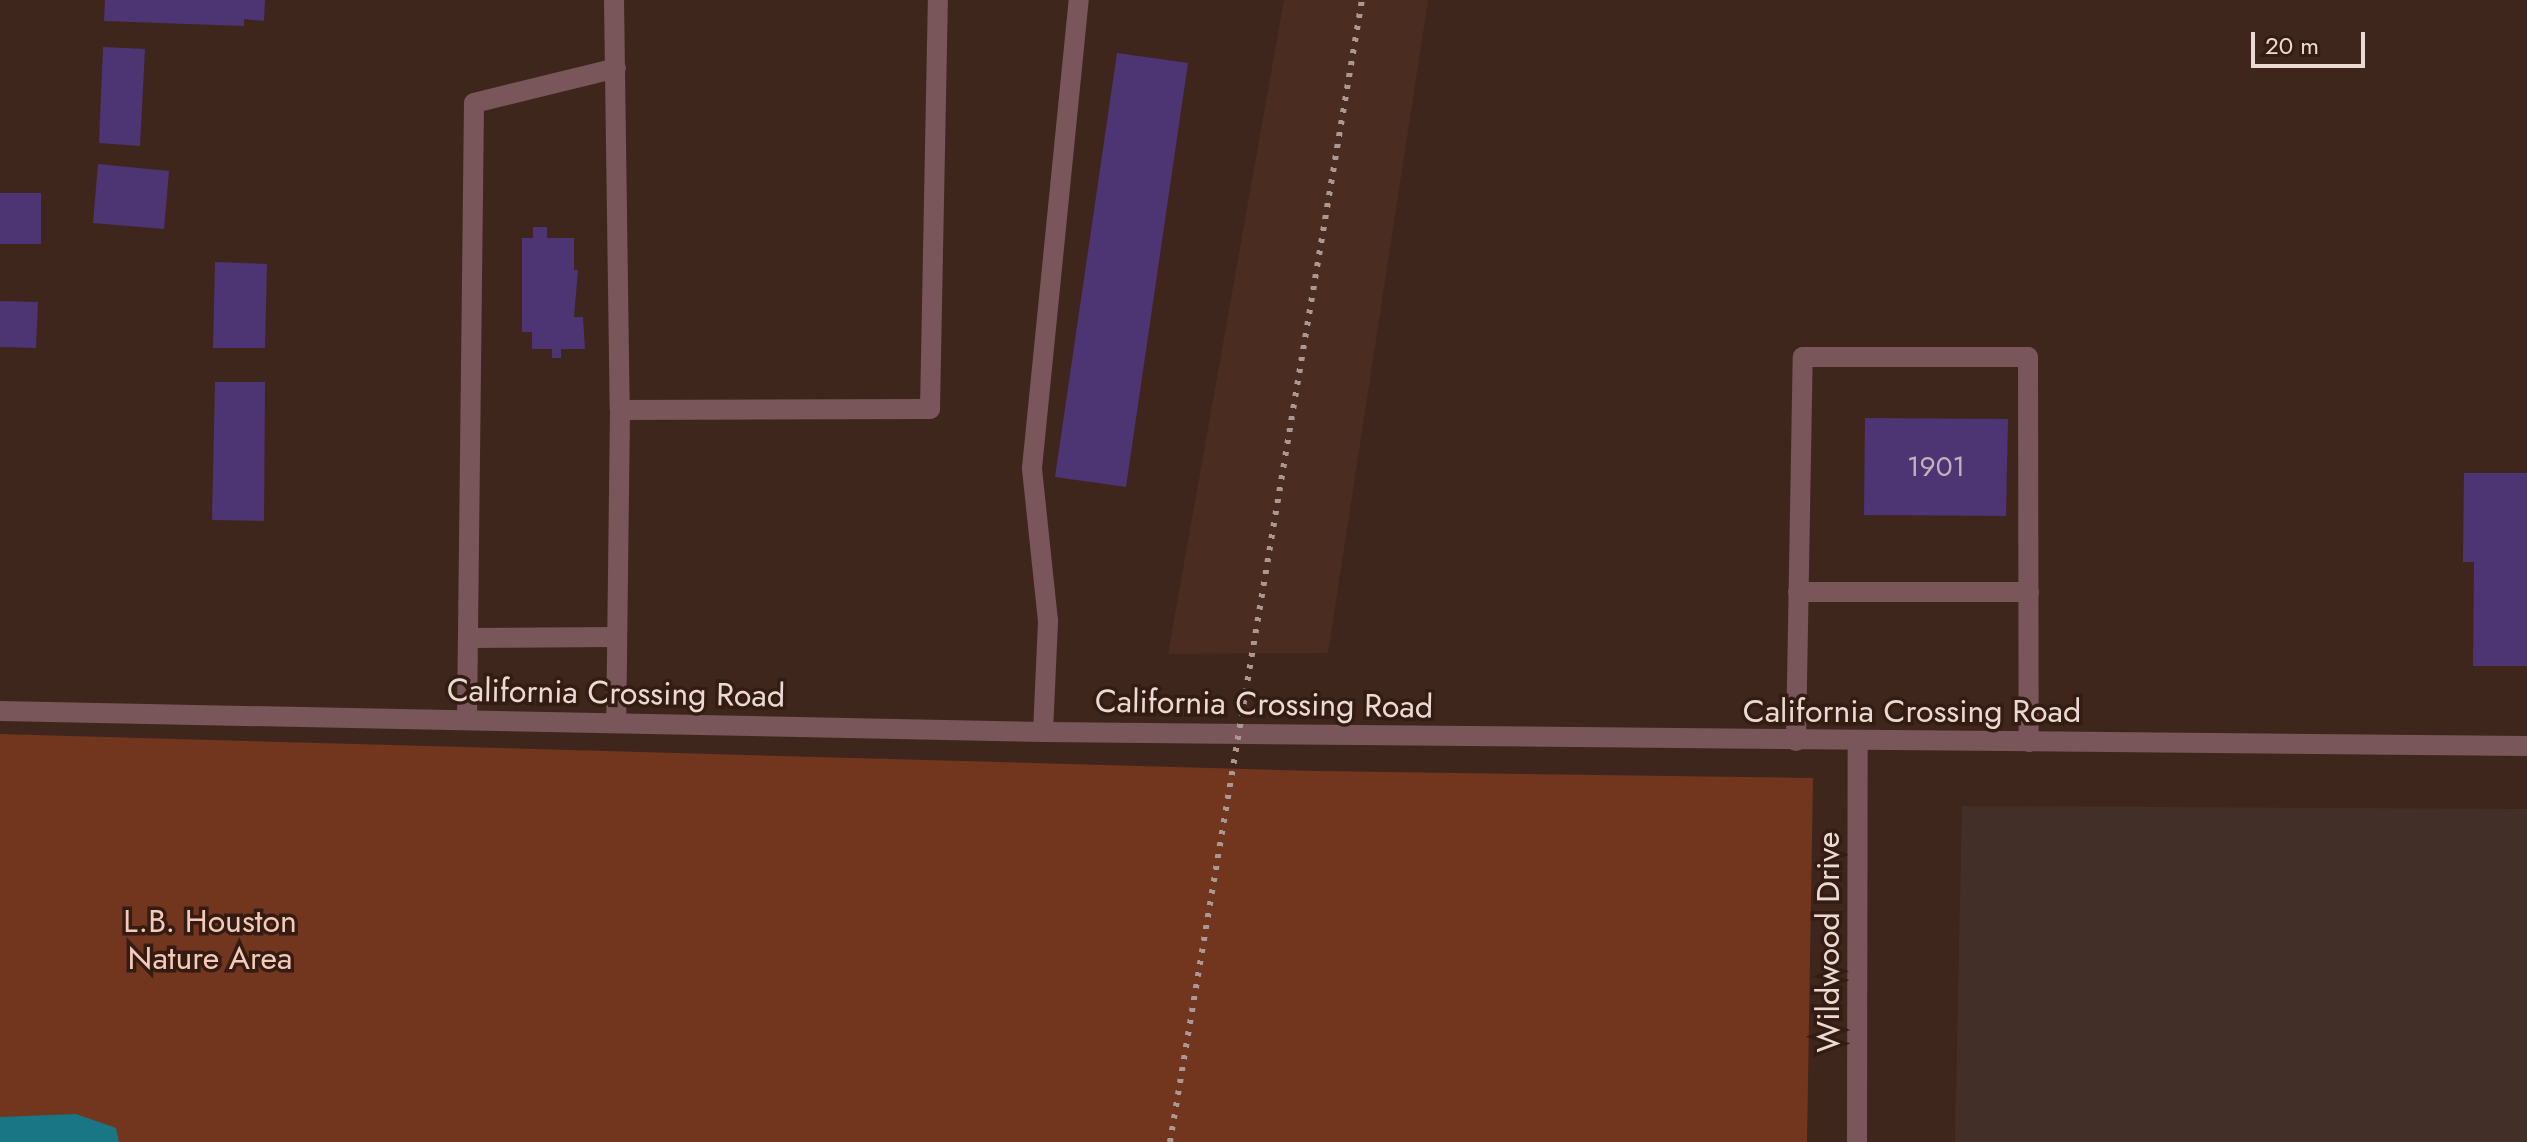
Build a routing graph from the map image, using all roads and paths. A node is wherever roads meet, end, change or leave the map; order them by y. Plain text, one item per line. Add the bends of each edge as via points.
1 (614, 0) edge
2 (938, 0) edge
3 (1079, 0) edge
4 (616, 68) junction
5 (620, 410) junction
6 (1798, 592) junction
7 (2029, 592) junction
8 (616, 637) junction
9 (468, 638) junction
10 (0, 711) edge
11 (467, 720) junction
12 (616, 723) junction
13 (1043, 732) junction
14 (1796, 741) junction
15 (1858, 742) junction
16 (2029, 742) junction
17 (2527, 746) edge
18 (1857, 1142) edge

1 - 4 street
2 - 5 street via 930,409
3 - 13 street via 1032,468 1048,621
4 - 5 street
4 - 9 street via 474,103
5 - 8 street
6 - 7 street
6 - 7 street via 1803,357 2028,357
6 - 14 street
7 - 16 street
8 - 9 street
8 - 12 street
9 - 11 street
10 - 11 street, California Crossing Road
11 - 12 street, California Crossing Road
12 - 13 street, California Crossing Road
13 - 14 street, California Crossing Road
14 - 15 street, California Crossing Road
15 - 16 street, California Crossing Road
15 - 18 street, Wildwood Drive
16 - 17 street, California Crossing Road

